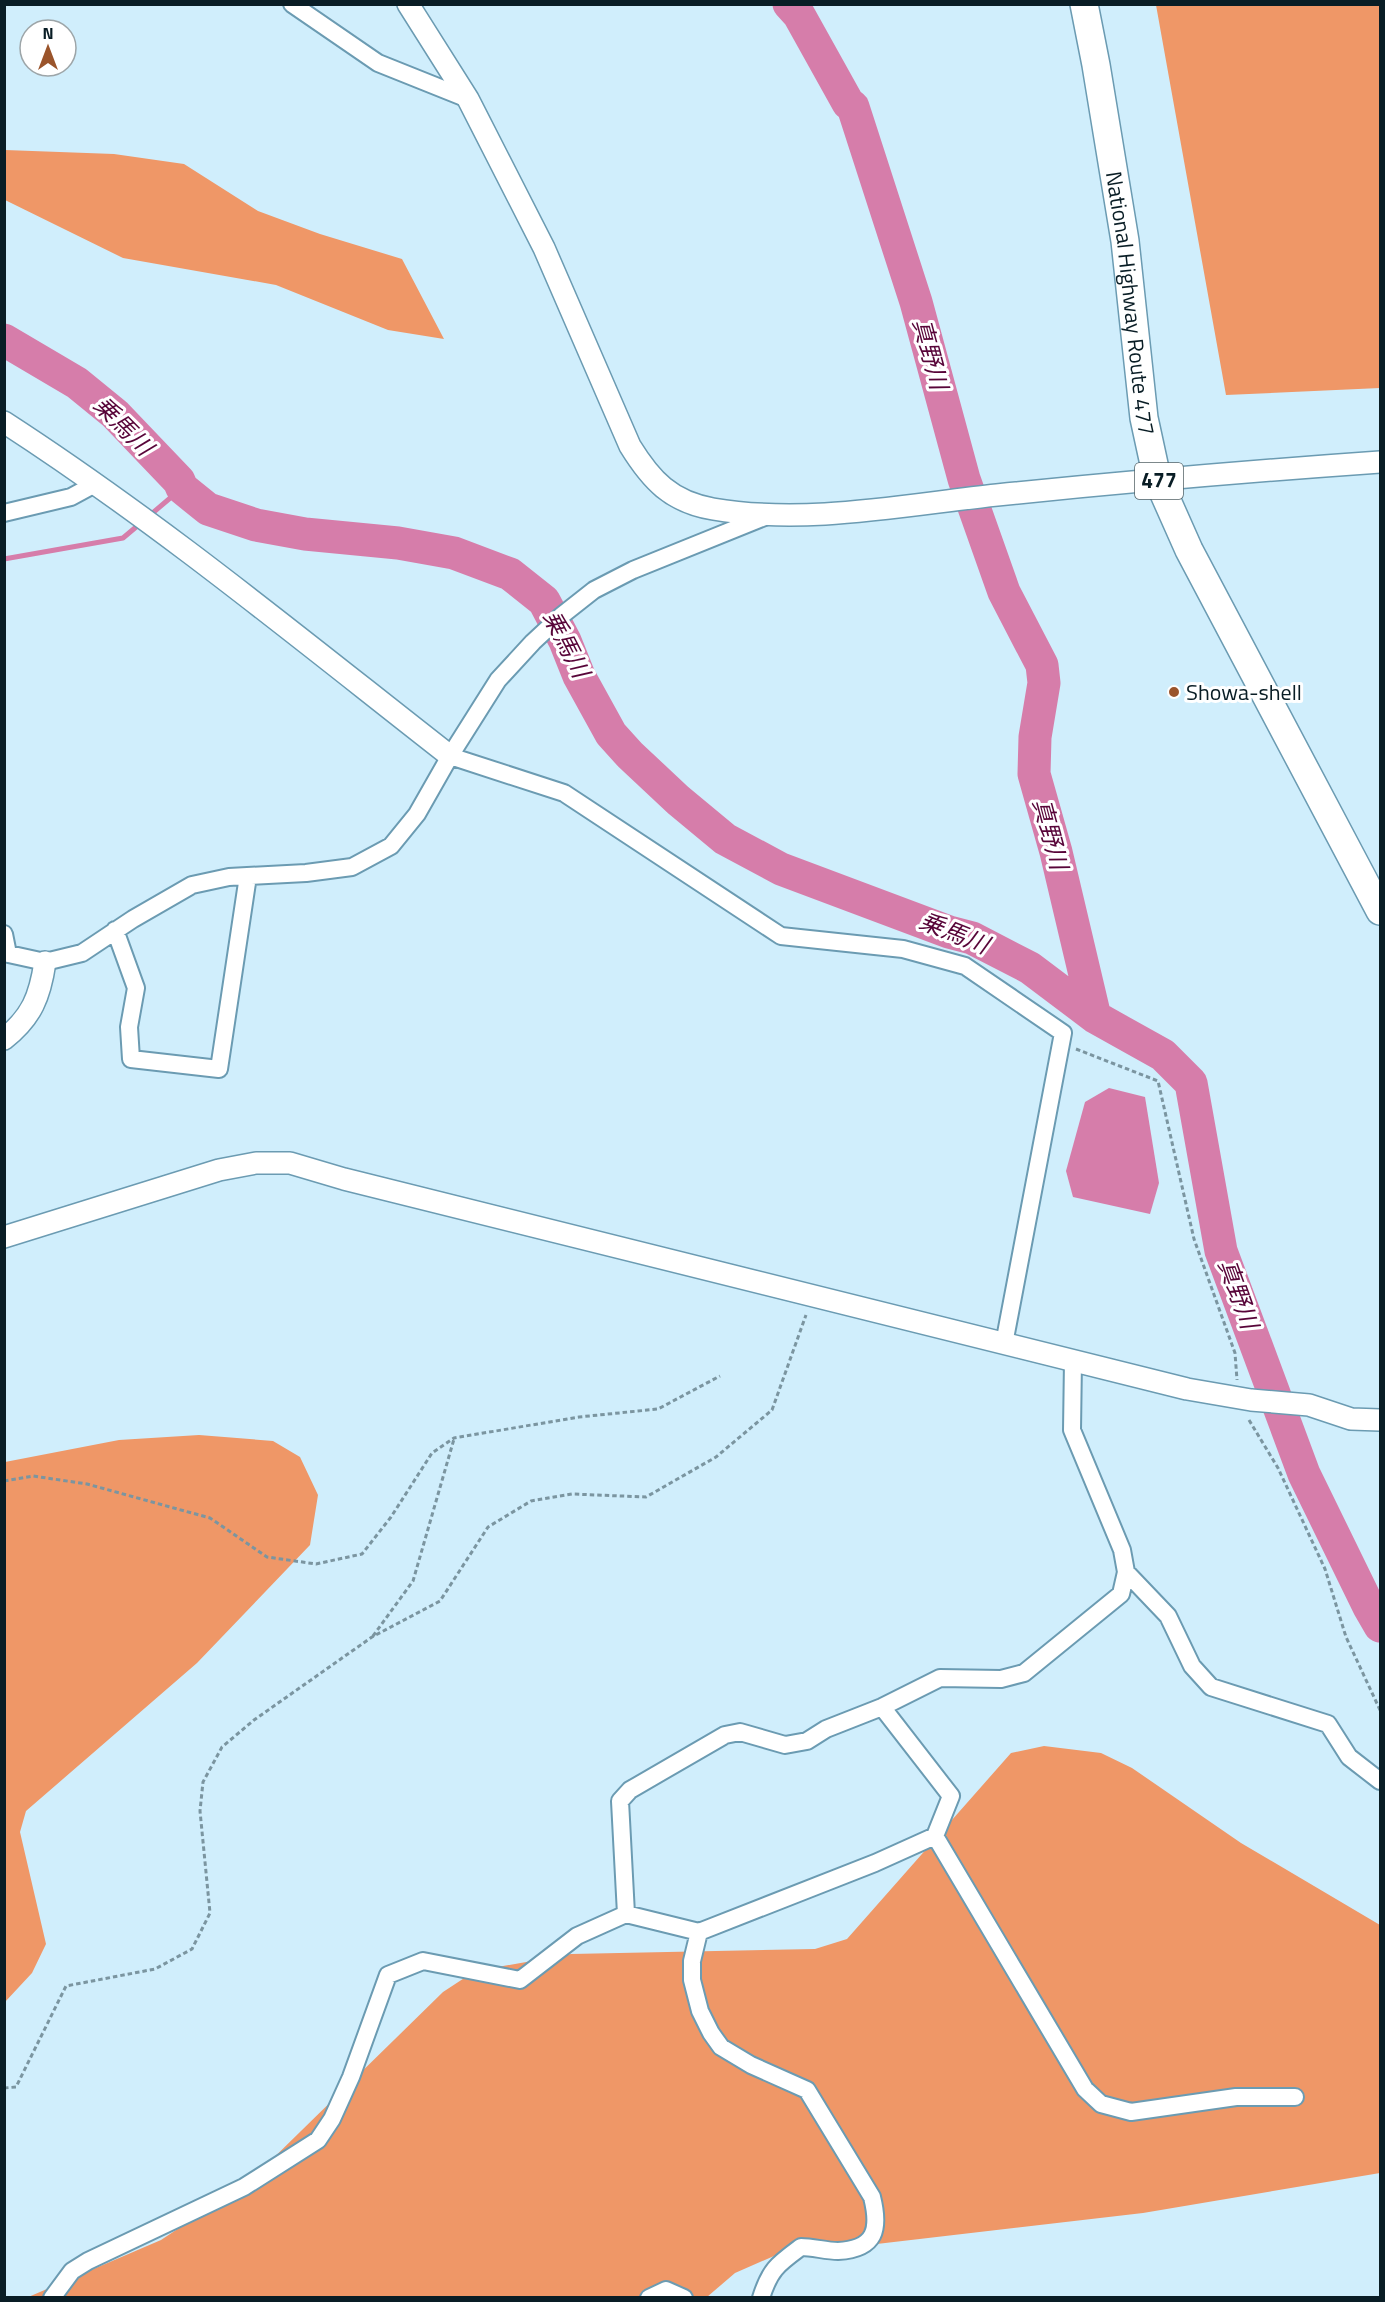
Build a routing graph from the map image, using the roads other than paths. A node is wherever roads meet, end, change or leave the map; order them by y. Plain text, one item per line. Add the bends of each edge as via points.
1 (292, 4) edge
2 (408, 4) edge
3 (1084, 4) edge
4 (468, 99) junction
5 (4, 422) edge
6 (1380, 462) edge
7 (1157, 478) junction
8 (95, 484) junction
9 (4, 513) edge
10 (770, 514) junction
11 (450, 756) junction
12 (248, 876) junction
13 (1380, 911) edge
14 (115, 930) junction
15 (4, 934) edge
16 (6, 954) edge
17 (45, 962) junction
18 (4, 1039) edge
19 (4, 1238) edge
20 (1005, 1344) junction
21 (1073, 1361) junction
22 (1380, 1420) edge
23 (1126, 1572) junction
24 (882, 1707) junction
25 (1380, 1781) edge
26 (935, 1836) junction
27 (626, 1914) junction
28 (699, 1932) junction
29 (1295, 2097) dead end
30 (52, 2298) edge
31 (649, 2298) edge
32 (684, 2298) edge
33 (761, 2298) edge

1 - 4 street via 378,63
2 - 4 street
3 - 7 highway, National Highway Route 477 / 477 via 1125,241 1144,418
4 - 10 street via 544,248 630,446 645,470 670,495 711,509
5 - 8 street
6 - 7 street
7 - 10 street via 828,514
7 - 13 highway, National Highway Route 477 / 477 via 1189,550
8 - 9 street via 71,497
8 - 11 street
10 - 11 street via 594,590 533,642 498,680
11 - 12 street via 417,814 391,846 352,867
11 - 20 street via 564,793 781,936 903,950 965,966 1063,1033
12 - 14 street via 192,885
12 - 14 street via 219,1069 131,1059 129,1027 136,987
14 - 17 street via 82,953
15 - 16 street
16 - 17 street
17 - 18 street via 34,1004 22,1025
19 - 20 street via 219,1170 256,1163 290,1163
20 - 21 street
21 - 22 street via 1187,1389 1308,1405 1350,1419
21 - 23 street via 1072,1430 1122,1550
23 - 24 street via 1121,1594 1024,1673 1001,1679 940,1677
23 - 25 street via 1168,1616 1192,1666 1211,1687 1328,1724 1350,1757
24 - 26 street via 951,1796
24 - 27 street via 796,1743 776,1744 740,1732 725,1735 630,1790 620,1801
26 - 28 street
26 - 29 street via 1085,2089 1101,2104 1131,2112 1236,2097
27 - 28 street
27 - 30 street via 577,1936 520,1980 423,1961 388,1975 351,2077 318,2140 244,2187 88,2261 72,2271
28 - 33 street via 692,1980 700,2012 711,2033 722,2047 751,2065 807,2090 872,2197 876,2214 876,2232 864,2246 837,2251 801,2247 767,2277
31 - 32 street via 666,2290

